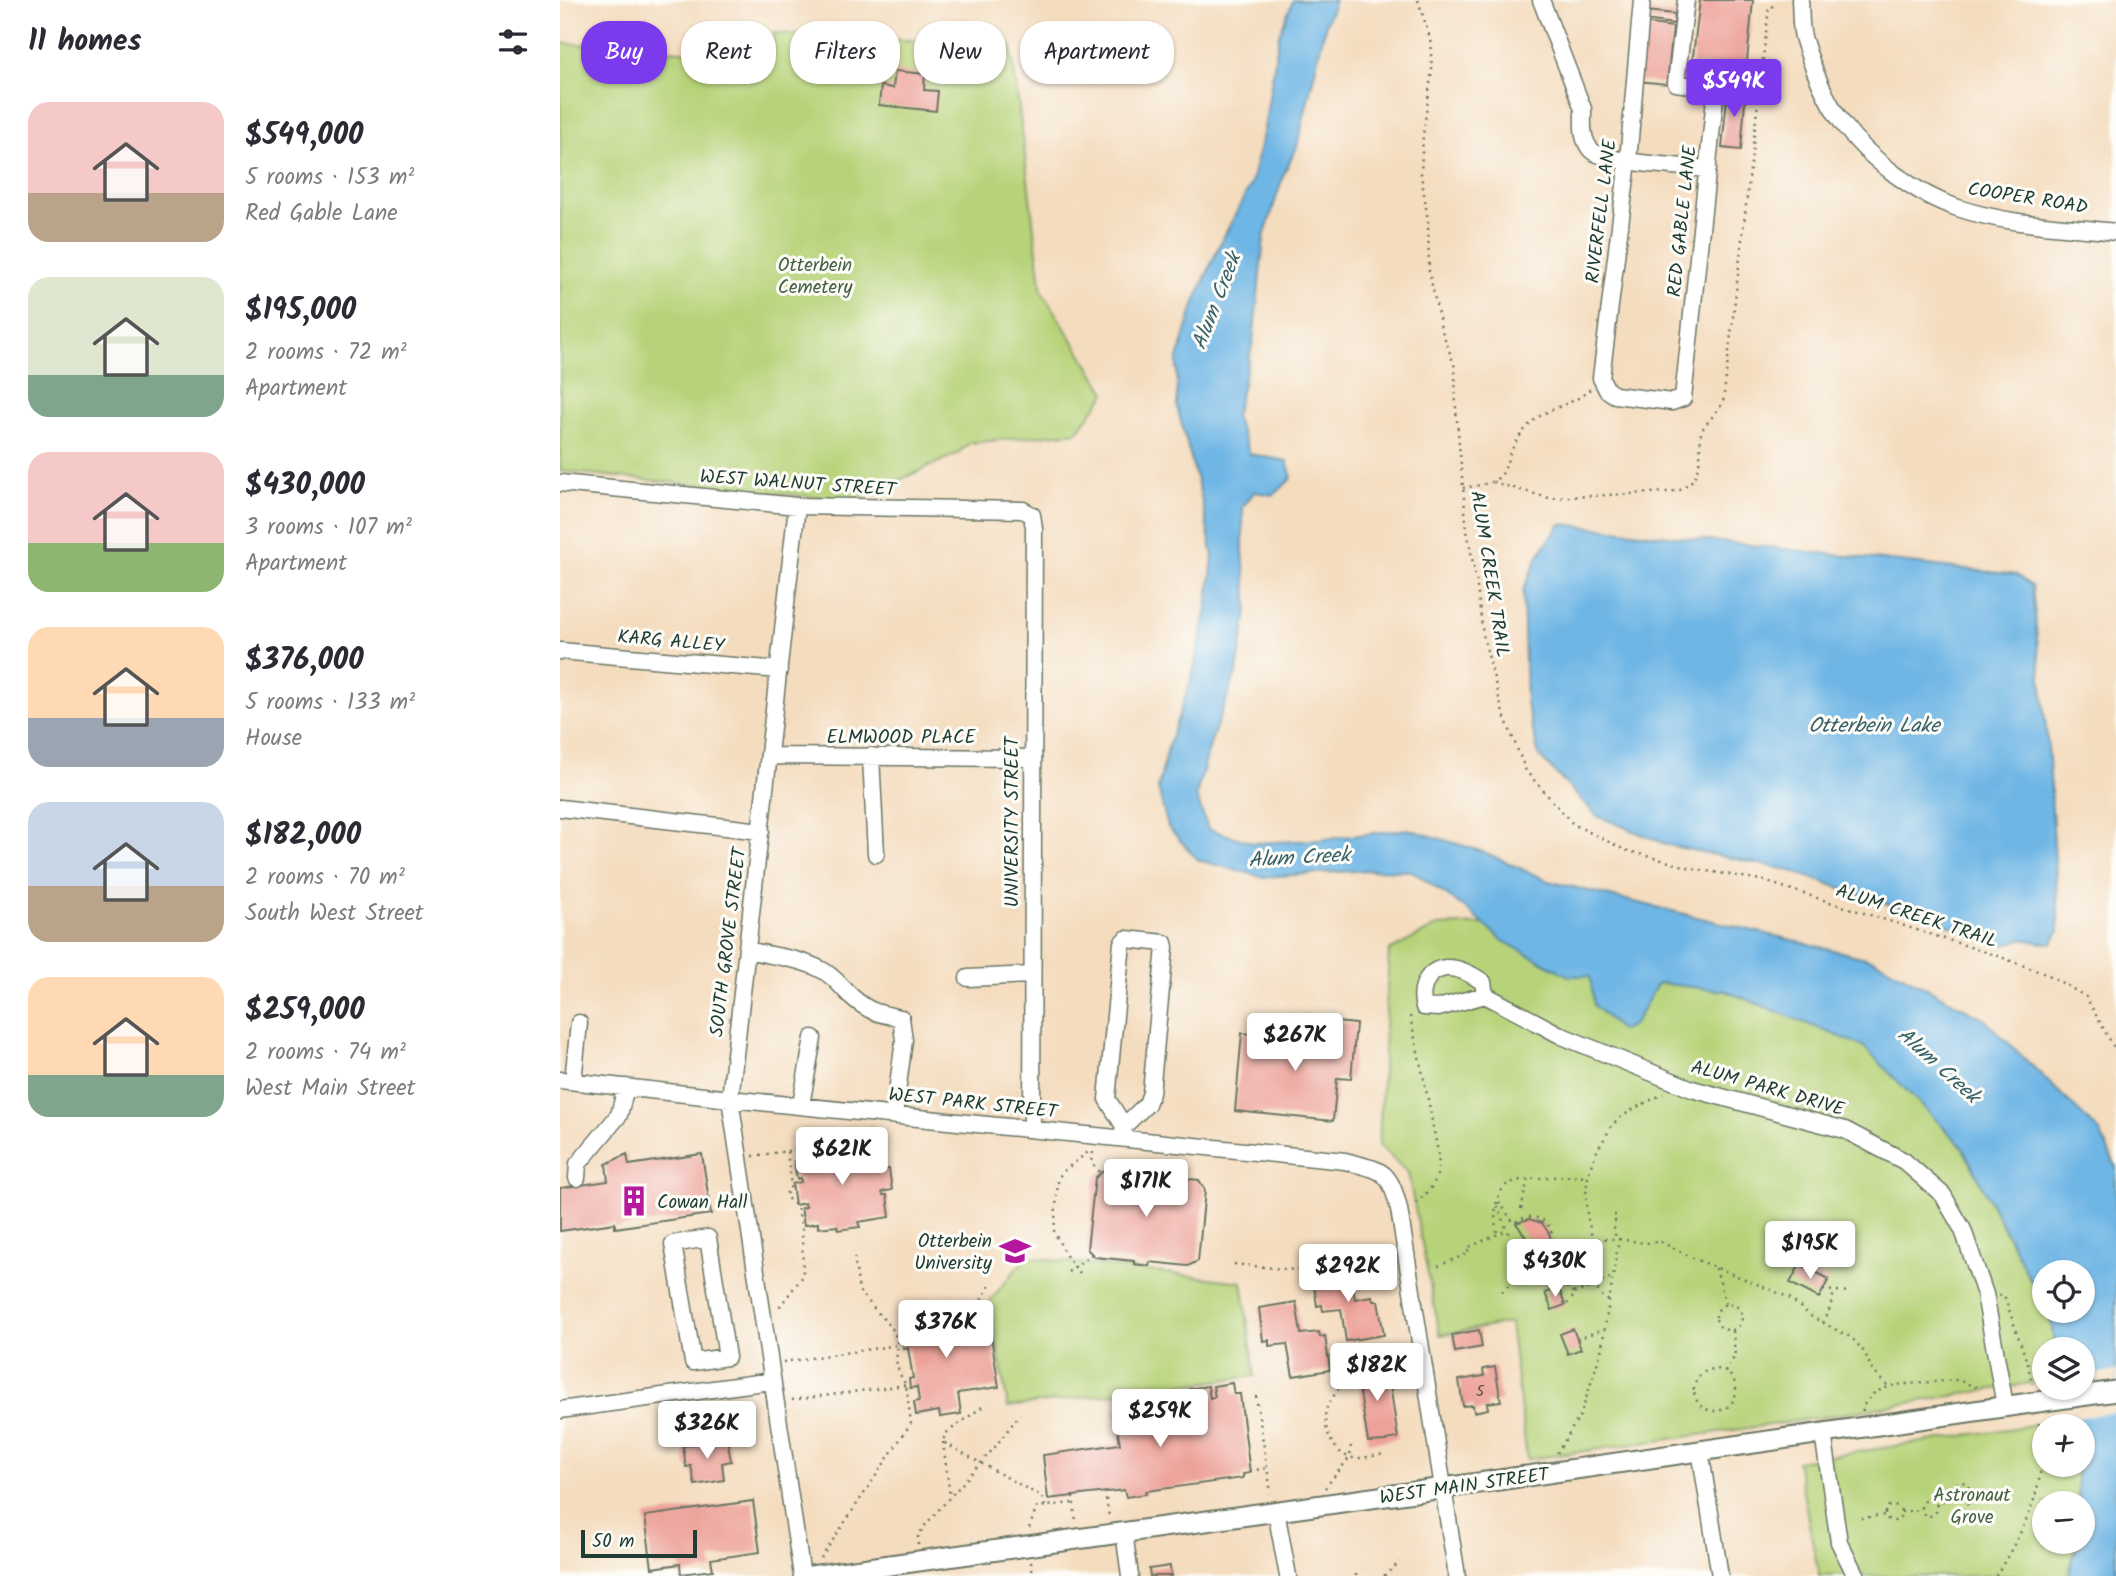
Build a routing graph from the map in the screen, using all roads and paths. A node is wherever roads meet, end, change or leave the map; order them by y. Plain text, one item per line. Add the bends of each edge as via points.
1 (1418, 0) edge
2 (1541, 0) edge
3 (1642, 0) edge
4 (1686, 0) edge
5 (1800, 0) edge
6 (1628, 161) junction
7 (1708, 169) junction
8 (2116, 232) edge
9 (1601, 378) junction
10 (560, 483) edge
11 (1463, 488) junction
12 (797, 506) junction
13 (1032, 515) joint
14 (560, 651) edge
15 (779, 670) junction
16 (769, 755) junction
17 (871, 756) junction
18 (1032, 758) junction
19 (560, 808) edge
20 (761, 831) junction
21 (876, 855) dead end
22 (747, 950) junction
23 (1031, 975) junction
24 (968, 978) dead end
25 (1485, 995) junction
26 (1424, 1007) junction
27 (579, 1023) dead end
28 (813, 1038) dead end
29 (2116, 1051) edge
30 (566, 1080) edge
31 (1682, 1085) junction
32 (626, 1087) junction
33 (730, 1099) junction
34 (800, 1105) junction
35 (894, 1115) junction
36 (868, 1128) dead end
37 (1032, 1128) junction
38 (1123, 1132) junction
39 (787, 1151) junction
40 (750, 1157) dead end
41 (1164, 1160) dead end
42 (1100, 1173) dead end
43 (1138, 1174) dead end
44 (1587, 1177) junction
45 (577, 1178) dead end
46 (1528, 1179) junction
47 (1498, 1204) junction
48 (1399, 1209) junction
49 (1521, 1209) dead end
50 (1614, 1215) dead end
51 (1507, 1230) junction
52 (1497, 1232) dead end
53 (1592, 1239) junction
54 (1617, 1239) junction
55 (1092, 1254) dead end
56 (854, 1255) dead end
57 (1330, 1260) junction
58 (1530, 1262) junction
59 (1234, 1264) dead end
60 (1438, 1266) dead end
61 (1074, 1267) junction
62 (1716, 1268) junction
63 (1304, 1271) junction
64 (1068, 1272) dead end
65 (1080, 1273) dead end
66 (1550, 1273) junction
67 (1362, 1278) dead end
68 (1612, 1278) junction
69 (991, 1283) dead end
70 (1597, 1286) junction
71 (1823, 1290) dead end
72 (1502, 1292) dead end
73 (1834, 1292) junction
74 (1849, 1292) dead end
75 (1573, 1293) junction
76 (1985, 1294) junction
77 (1609, 1301) junction
78 (1567, 1304) dead end
79 (1726, 1304) junction
80 (773, 1315) dead end
81 (1822, 1323) junction
82 (972, 1326) dead end
83 (1604, 1329) junction
84 (1733, 1330) junction
85 (1577, 1339) dead end
86 (898, 1346) junction
87 (710, 1360) junction
88 (780, 1362) dead end
89 (1726, 1373) junction
90 (1346, 1377) dead end
91 (772, 1381) junction
92 (906, 1385) junction
93 (1889, 1387) junction
94 (714, 1388) junction
95 (1978, 1388) dead end
96 (2116, 1391) edge
97 (1256, 1396) dead end
98 (787, 1401) dead end
99 (2033, 1401) junction
100 (2005, 1406) junction
101 (982, 1408) dead end
102 (560, 1410) edge
103 (1863, 1411) dead end
104 (1020, 1413) dead end
105 (1823, 1433) junction
106 (943, 1442) junction
107 (1351, 1444) dead end
108 (1700, 1450) junction
109 (1385, 1454) dead end
110 (1350, 1457) junction
111 (1553, 1458) dead end
112 (981, 1462) junction
113 (1266, 1468) junction
114 (1250, 1471) dead end
115 (1953, 1477) dead end
116 (1957, 1483) junction
117 (1974, 1483) dead end
118 (1968, 1486) junction
119 (1443, 1488) junction
120 (1105, 1492) dead end
121 (1321, 1493) dead end
122 (1954, 1494) junction
123 (1073, 1496) dead end
124 (950, 1497) junction
125 (1964, 1497) junction
126 (1073, 1503) junction
127 (1936, 1505) junction
128 (1968, 1505) dead end
129 (1045, 1506) junction
130 (1274, 1506) junction
131 (1921, 1510) junction
132 (1901, 1512) junction
133 (1885, 1516) junction
134 (1861, 1518) dead end
135 (1077, 1528) dead end
136 (1117, 1528) junction
137 (1028, 1535) dead end
138 (918, 1550) dead end
139 (1031, 1562) dead end
140 (1400, 1562) dead end
141 (815, 1568) edge
142 (802, 1576) edge
143 (1033, 1576) edge
144 (1130, 1576) edge
145 (1288, 1576) edge
146 (1384, 1576) edge
147 (1457, 1576) edge
148 (1720, 1576) edge
149 (1856, 1576) edge
150 (1996, 1576) edge

1 - 11 path, ALUM CREEK TRAIL via 1430,38 1432,70 1421,174 1429,271 1455,367
2 - 6 street via 1583,109 1585,142 1594,153
3 - 6 street, RIVERFELL LANE
4 - 7 street, RED GABLE LANE via 1676,83 1716,89
5 - 8 street, COOPER ROAD via 1803,35 1819,82 1843,125 1877,161 1917,189 1958,208 2007,219
6 - 7 street
6 - 9 street, RIVERFELL LANE
7 - 9 street, RED GABLE LANE via 1683,398 1672,402 1615,395
9 - 11 path via 1578,400 1536,418 1520,434 1503,475 1493,482
10 - 12 street, WEST WALNUT STREET
11 - 29 path, ALUM CREEK TRAIL via 1483,635 1502,710 1525,771 1573,824 1625,850 1761,880 2051,976 2086,997
12 - 13 street, WEST WALNUT STREET via 1023,510
12 - 15 street, SOUTH GROVE STREET
13 - 18 street, UNIVERSITY STREET
14 - 15 street, KARG ALLEY
15 - 16 street, SOUTH GROVE STREET
16 - 17 street, ELMWOOD PLACE
16 - 20 street, SOUTH GROVE STREET
17 - 18 street, ELMWOOD PLACE
17 - 21 street
18 - 23 street, UNIVERSITY STREET
19 - 20 street
20 - 22 street, SOUTH GROVE STREET
22 - 33 street, SOUTH GROVE STREET
22 - 35 street via 821,970 874,1013 901,1018 904,1040
23 - 24 street
23 - 37 street, UNIVERSITY STREET
25 - 26 street via 1438,1008
25 - 26 street, ALUM PARK DRIVE via 1483,982 1470,973 1447,968 1435,971 1424,983
25 - 31 street, ALUM PARK DRIVE via 1562,1035
26 - 48 path via 1410,1015 1439,1161 1437,1175 1424,1197
27 - 30 street
28 - 34 street
30 - 32 street, WEST PARK STREET
31 - 44 path via 1613,1125
31 - 76 street, ALUM PARK DRIVE via 1845,1130 1904,1161 1943,1195 1964,1230
32 - 33 street, WEST PARK STREET
32 - 45 street via 619,1115 578,1164
33 - 34 street, WEST PARK STREET
33 - 91 street, SOUTH GROVE STREET
34 - 35 street, WEST PARK STREET
35 - 37 street, WEST PARK STREET
36 - 39 path via 870,1138
37 - 38 street, WEST PARK STREET
38 - 38 street via 1151,1093 1164,943 1126,939 1122,943 1107,1099
38 - 48 street, WEST PARK STREET via 1345,1161 1380,1171 1390,1179
39 - 40 path
39 - 80 path via 791,1186 786,1194 797,1206 802,1228 803,1276
41 - 43 path via 1143,1167
42 - 61 path via 1090,1152 1061,1173 1058,1182 1054,1232
44 - 46 path
44 - 53 path
46 - 47 path via 1505,1187
46 - 49 path
47 - 51 path
47 - 52 path via 1494,1213
47 - 66 path via 1514,1223 1533,1216 1548,1227 1552,1248 1542,1259
48 - 119 street
50 - 54 path
51 - 58 path
51 - 60 path
53 - 54 path
53 - 66 path via 1583,1263
54 - 62 path via 1661,1242
54 - 68 path
55 - 61 path
56 - 86 path via 859,1291 894,1331
57 - 63 path
57 - 63 path via 1307,1258
57 - 67 path via 1360,1264
58 - 66 path
58 - 72 path
59 - 63 path
61 - 64 path
61 - 65 path
62 - 79 path
62 - 81 path via 1788,1297
66 - 75 path
68 - 70 path
68 - 77 path
69 - 82 path
70 - 75 path
70 - 77 path
71 - 73 path
73 - 74 path
73 - 81 path
75 - 78 path
76 - 99 path via 2004,1295 2028,1366
76 - 100 street, ALUM PARK DRIVE
77 - 83 path
79 - 84 path via 1742,1315
79 - 84 path via 1715,1318 1721,1328
81 - 93 path via 1852,1338
83 - 85 path
83 - 111 path via 1581,1414
84 - 89 path via 1735,1356
86 - 88 path
86 - 92 path via 899,1373
87 - 87 street via 727,1357 708,1238 673,1244 693,1362
87 - 94 street
89 - 89 path via 1735,1384 1731,1404 1719,1411 1705,1409 1695,1399 1697,1379 1714,1369
90 - 110 path via 1326,1410 1328,1437
91 - 94 street
91 - 142 street, SOUTH GROVE STREET
92 - 98 path
92 - 141 path via 911,1423
93 - 95 path via 1958,1380
93 - 103 path via 1875,1392 1862,1406
94 - 102 street
96 - 99 main road, WEST MAIN STREET, bridge
97 - 113 path
99 - 100 main road, WEST MAIN STREET
99 - 150 path via 2042,1448 2040,1478 2030,1513
100 - 105 main road, WEST MAIN STREET
101 - 106 path via 945,1434
104 - 112 path
105 - 108 main road, WEST MAIN STREET
105 - 149 street via 1839,1542
106 - 112 path
106 - 124 path
107 - 110 path
108 - 119 main road, WEST MAIN STREET
108 - 148 street
109 - 110 path
110 - 121 path
112 - 124 path
112 - 129 path via 1042,1497
113 - 114 path
113 - 130 path
115 - 116 path
116 - 118 path
116 - 122 path
117 - 118 path
118 - 125 path
119 - 130 main road, WEST MAIN STREET
119 - 147 street
120 - 136 path
122 - 125 path
122 - 127 path
123 - 126 path
124 - 138 path via 918,1536
125 - 128 path
126 - 129 path
126 - 135 path
127 - 131 path via 1924,1501
127 - 131 path via 1931,1516
129 - 137 path via 1037,1507
130 - 136 main road, WEST MAIN STREET
130 - 145 street
131 - 132 path
132 - 133 path via 1896,1521
132 - 133 path via 1892,1505
133 - 134 path
136 - 141 main road, WEST MAIN STREET
136 - 144 street
139 - 143 path
140 - 146 path

